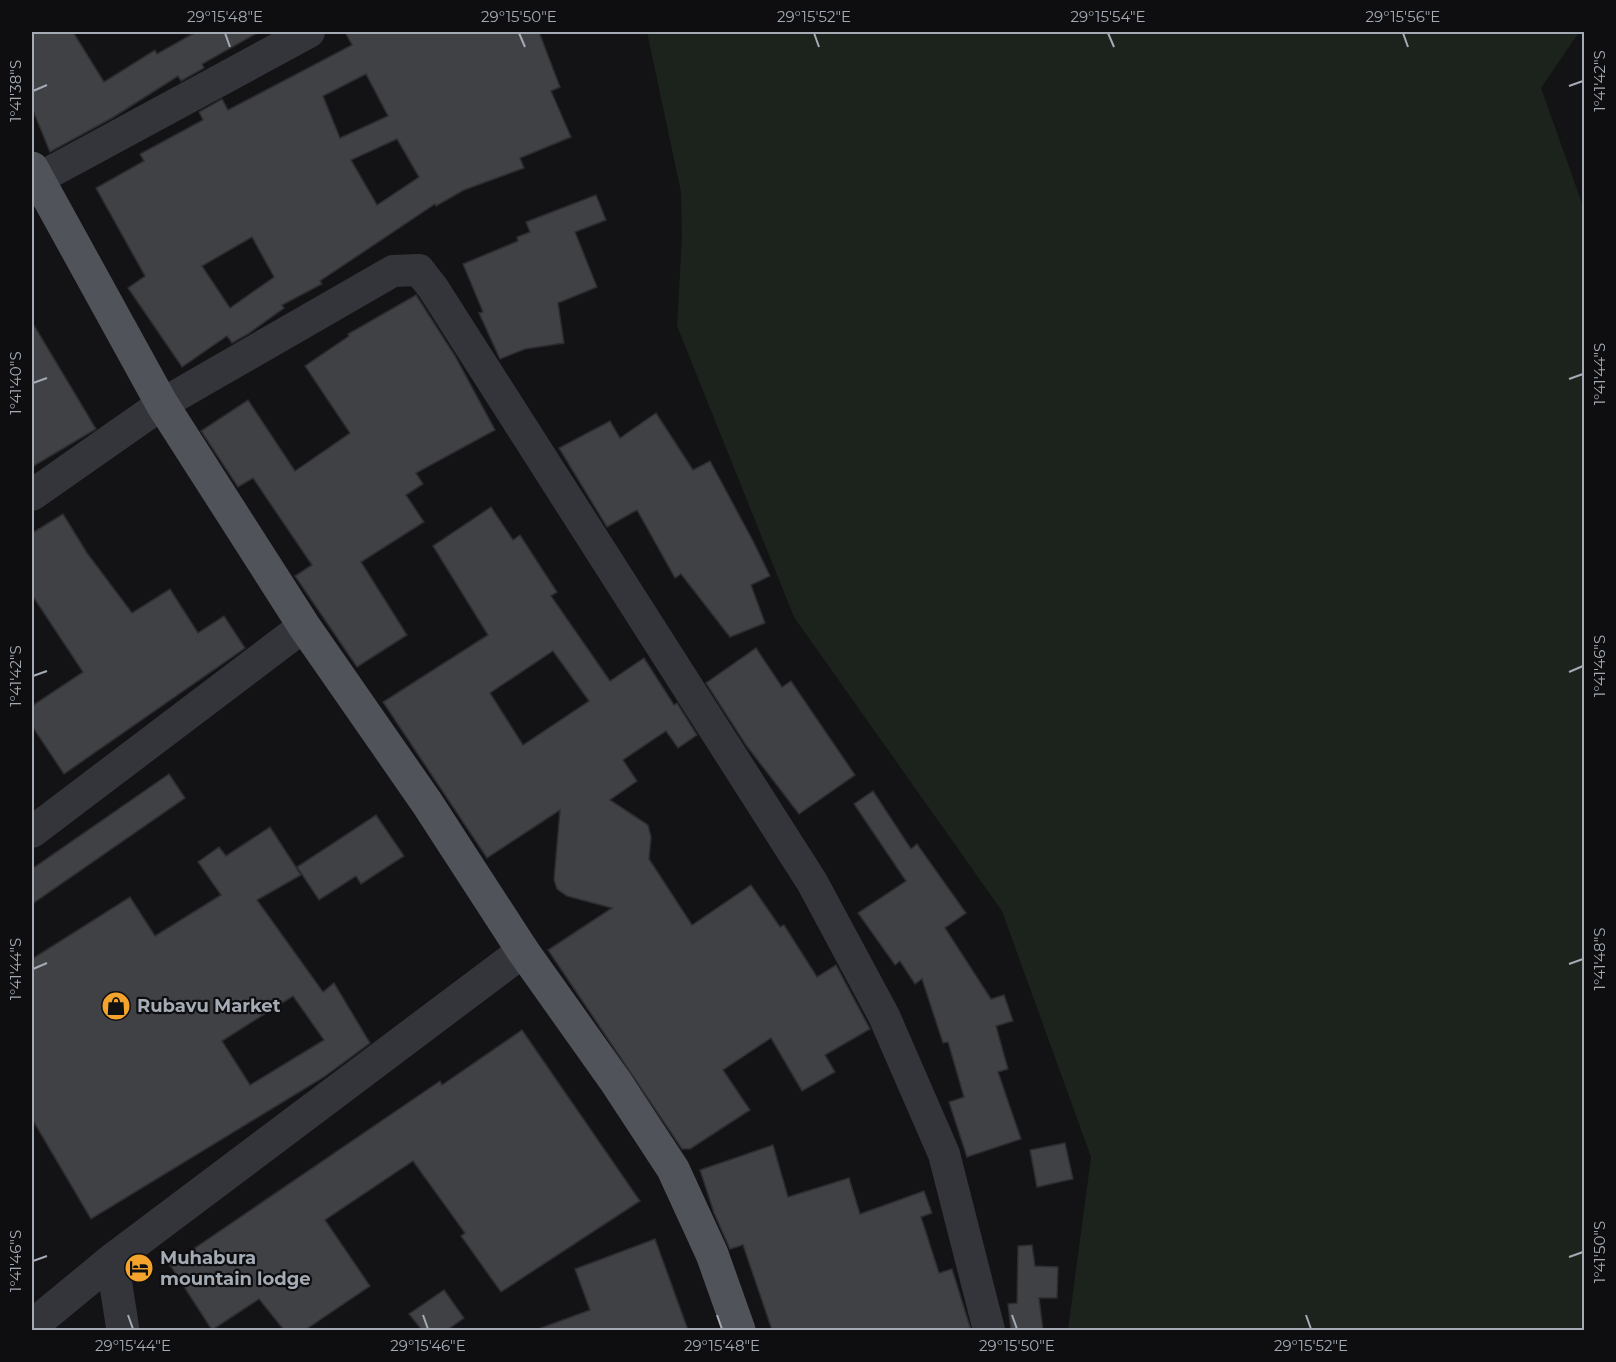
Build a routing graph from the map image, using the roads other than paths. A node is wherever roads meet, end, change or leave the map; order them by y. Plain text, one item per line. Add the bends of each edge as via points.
1 (309, 32) edge
2 (33, 177) edge
3 (162, 404) junction
4 (32, 495) edge
5 (304, 626) junction
6 (32, 832) edge
7 (523, 951) junction
8 (112, 1260) junction
9 (32, 1326) edge
10 (123, 1330) edge
11 (739, 1330) edge
12 (989, 1330) edge

1 - 2 street
2 - 3 main road
3 - 4 street
3 - 5 main road
3 - 12 street via 393,271 419,270 812,882 884,1016 944,1154
5 - 6 street
5 - 7 main road via 427,803
7 - 8 street
7 - 11 main road via 673,1169 712,1254
8 - 9 street
8 - 10 street

